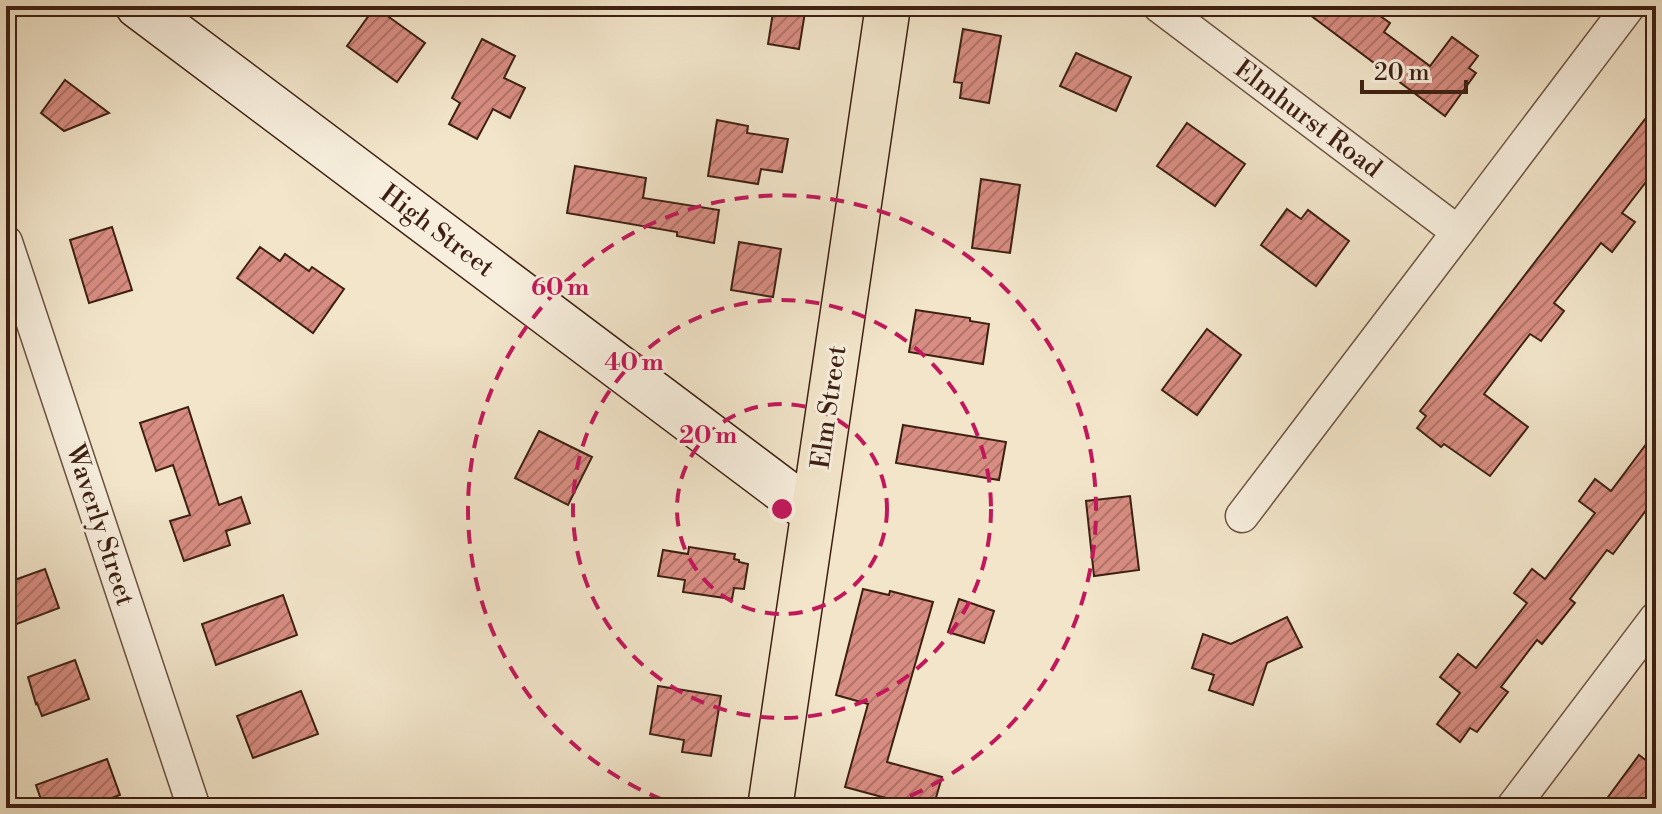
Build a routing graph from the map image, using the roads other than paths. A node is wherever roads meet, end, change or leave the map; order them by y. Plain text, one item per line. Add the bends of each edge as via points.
1 (138, 6) edge
2 (888, 6) edge
3 (1159, 6) edge
4 (1629, 6) edge
5 (1458, 232) junction
6 (6, 242) edge
7 (813, 513) junction
8 (1242, 516) dead end
9 (1656, 618) edge
10 (194, 808) edge
11 (770, 808) edge
12 (1512, 808) edge

1 - 7 street, High Street
2 - 7 main road, Elm Street
3 - 5 street, Elmhurst Road
4 - 5 street
5 - 8 street
6 - 10 street, Waverly Street
7 - 11 main road, Elm Street
9 - 12 street

